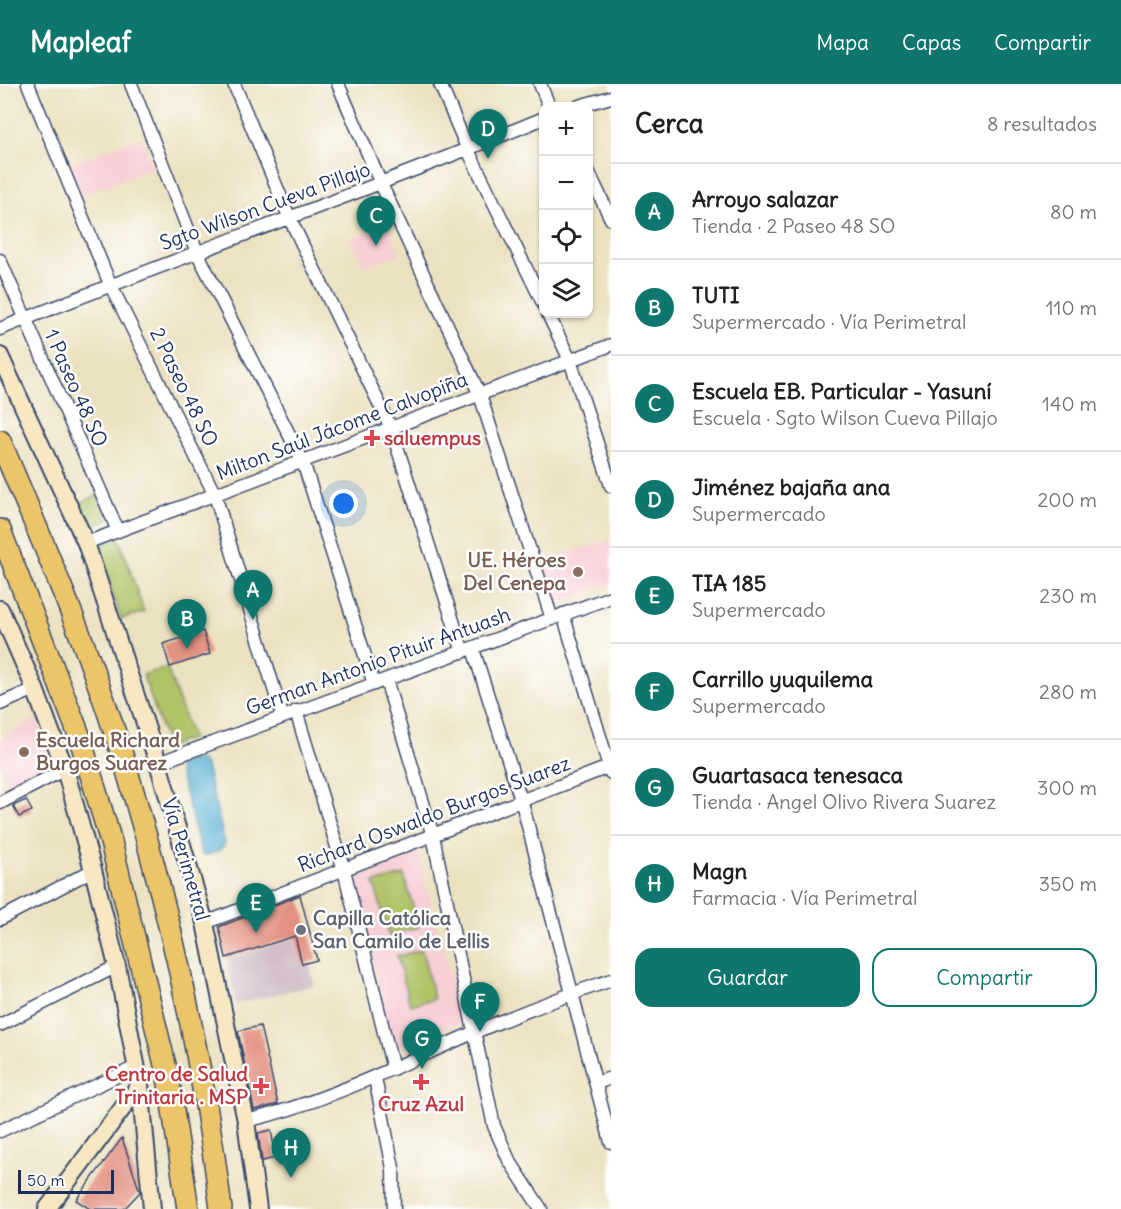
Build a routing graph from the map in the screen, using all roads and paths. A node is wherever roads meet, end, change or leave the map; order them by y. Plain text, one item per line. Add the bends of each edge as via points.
1 (28, 84) edge
2 (131, 84) edge
3 (234, 84) edge
4 (338, 84) edge
5 (440, 84) edge
6 (540, 84) edge
7 (611, 97) edge
8 (547, 102) edge
9 (593, 102) edge
10 (539, 120) edge
11 (468, 150) junction
12 (593, 181) edge
13 (381, 184) junction
14 (290, 219) junction
15 (611, 219) edge
16 (197, 252) junction
17 (0, 260) edge
18 (110, 284) junction
19 (539, 297) edge
20 (550, 318) edge
21 (24, 319) junction
22 (0, 329) edge
23 (611, 345) edge
24 (0, 356) edge
25 (570, 360) junction
26 (480, 395) junction
27 (391, 428) junction
28 (0, 441) edge
29 (303, 462) junction
30 (611, 486) edge
31 (215, 495) junction
32 (0, 530) edge
33 (118, 531) junction
34 (86, 543) junction
35 (611, 597) edge
36 (0, 609) edge
37 (558, 616) junction
38 (468, 651) junction
39 (380, 682) junction
40 (35, 689) junction
41 (0, 704) edge
42 (297, 711) junction
43 (282, 715) junction
44 (158, 763) junction
45 (610, 768) edge
46 (65, 769) junction
47 (0, 802) edge
48 (522, 803) junction
49 (433, 836) junction
50 (93, 870) junction
51 (344, 870) junction
52 (0, 919) edge
53 (205, 923) junction
54 (117, 966) junction
55 (611, 980) edge
56 (570, 995) junction
57 (0, 1025) edge
58 (475, 1032) junction
59 (136, 1067) junction
60 (393, 1069) junction
61 (375, 1078) junction
62 (611, 1078) edge
63 (596, 1083) junction
64 (140, 1085) junction
65 (246, 1121) junction
66 (0, 1131) edge
67 (611, 1143) edge
68 (48, 1209) edge
69 (152, 1209) edge
70 (188, 1209) edge
71 (222, 1209) edge
72 (258, 1209) edge
73 (394, 1209) edge
74 (541, 1209) edge

1 - 18 street, 2 Paseo 48 SO
2 - 16 street
3 - 14 street
4 - 13 street
5 - 11 street
6 - 8 street
7 - 9 street
10 - 11 street, Sgto Wilson Cueva Pillajo
11 - 13 street, Sgto Wilson Cueva Pillajo
11 - 19 street
12 - 15 street
13 - 14 street, Sgto Wilson Cueva Pillajo
13 - 26 street
14 - 16 street, Sgto Wilson Cueva Pillajo
14 - 27 street
16 - 18 street, Sgto Wilson Cueva Pillajo
16 - 29 street
17 - 21 street, 1 Paseo 48 SO
18 - 21 street, Sgto Wilson Cueva Pillajo
18 - 31 street, 2 Paseo 48 SO
20 - 25 street
21 - 22 street, Sgto Wilson Cueva Pillajo
21 - 33 street, 1 Paseo 48 SO
23 - 25 street, Milton Saúl Jácome Calvopiña
24 - 34 street, Vía Perimetral
25 - 26 street, Milton Saúl Jácome Calvopiña
25 - 30 street
26 - 27 street, Milton Saúl Jácome Calvopiña
26 - 37 street
27 - 29 street, Milton Saúl Jácome Calvopiña
27 - 38 street
28 - 71 highway, Vía Perimetral via 52,562 127,771 173,949 212,1128
29 - 31 street, Milton Saúl Jácome Calvopiña
29 - 39 street
31 - 33 street, Milton Saúl Jácome Calvopiña
31 - 43 street, 2 Paseo 48 SO
32 - 70 highway via 79,735 111,842 168,1077
33 - 34 street, Milton Saúl Jácome Calvopiña
34 - 44 street, Vía Perimetral
35 - 37 street, German Antonio Pituir Antuash
36 - 40 street
37 - 38 street, German Antonio Pituir Antuash
37 - 45 street
38 - 39 street, German Antonio Pituir Antuash
38 - 48 street
39 - 42 street, German Antonio Pituir Antuash
39 - 49 street
40 - 41 street
40 - 46 street
42 - 43 street, German Antonio Pituir Antuash
42 - 51 street
43 - 44 street, German Antonio Pituir Antuash
44 - 53 street, Vía Perimetral
45 - 48 street, Richard Oswaldo Burgos Suarez
46 - 47 street
46 - 50 street
48 - 49 street, Richard Oswaldo Burgos Suarez
48 - 56 street
49 - 51 street, Richard Oswaldo Burgos Suarez
49 - 58 street
50 - 52 street
50 - 54 street
51 - 53 street, Richard Oswaldo Burgos Suarez
51 - 60 street
53 - 65 street, Vía Perimetral
54 - 57 street
54 - 59 street
55 - 56 street
56 - 58 street
56 - 63 street
58 - 60 street
58 - 74 street via 500,1144
59 - 64 street
59 - 66 street
60 - 61 street
61 - 65 street via 291,1111
61 - 73 street via 393,1168
62 - 63 street
63 - 67 street
64 - 68 street
64 - 69 street
65 - 72 street, Vía Perimetral

